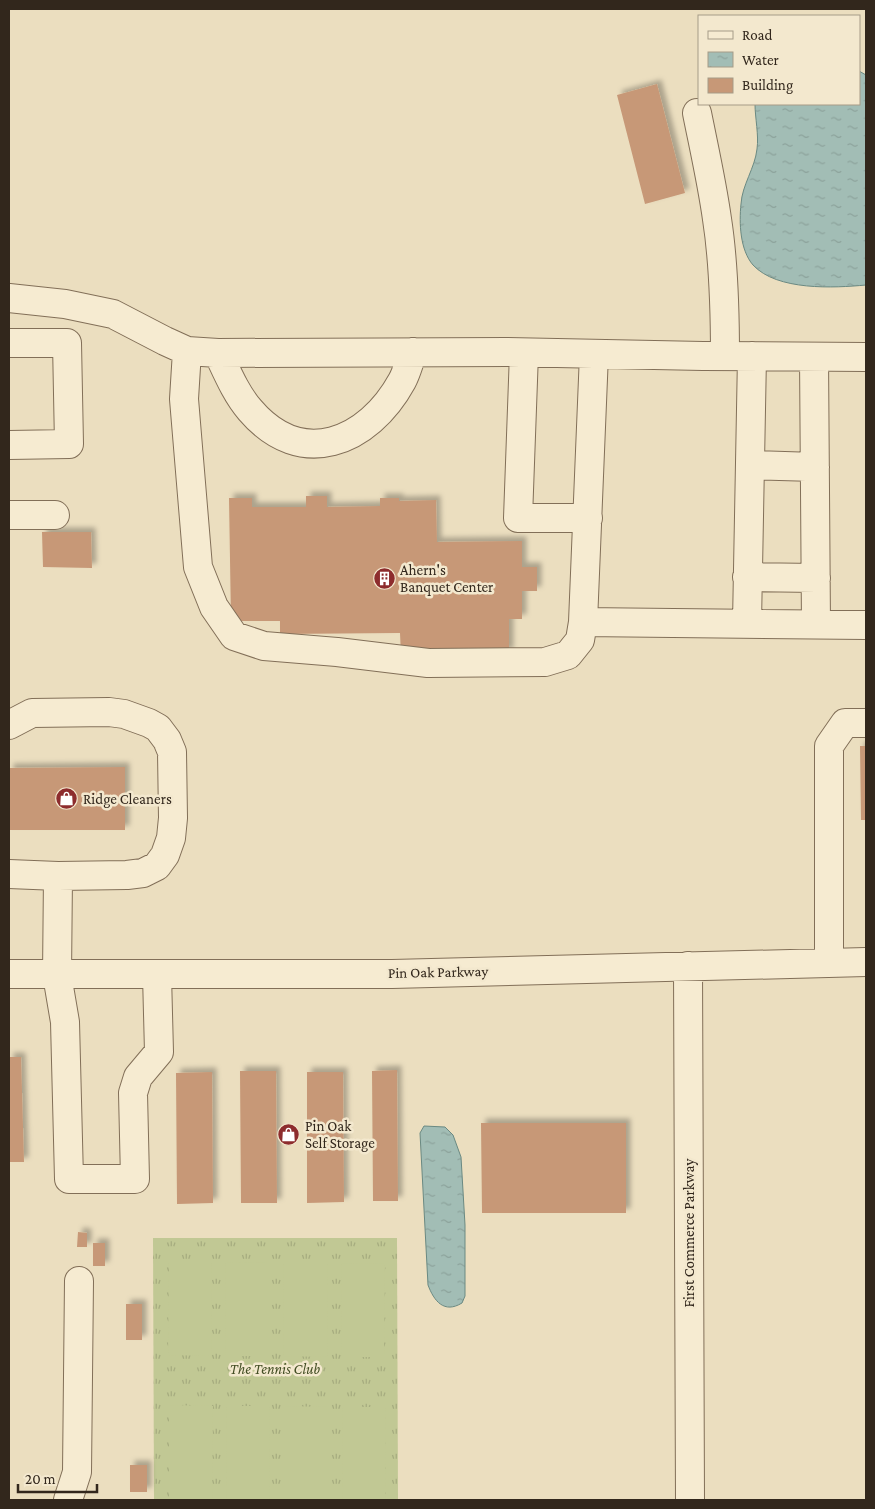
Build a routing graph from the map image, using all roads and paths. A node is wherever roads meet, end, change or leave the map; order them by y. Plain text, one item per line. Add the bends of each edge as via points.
1 (697, 113) dead end
2 (9, 298) edge
3 (9, 343) edge
4 (187, 351) junction
5 (413, 352) junction
6 (524, 352) junction
7 (218, 353) junction
8 (594, 354) junction
9 (739, 356) junction
10 (814, 357) junction
11 (866, 357) edge
12 (9, 444) edge
13 (750, 465) junction
14 (815, 467) junction
15 (9, 515) edge
16 (55, 515) dead end
17 (588, 518) junction
18 (748, 576) junction
19 (816, 578) junction
20 (584, 622) junction
21 (747, 623) junction
22 (816, 624) junction
23 (866, 625) edge
24 (866, 722) edge
25 (9, 725) edge
26 (9, 874) edge
27 (58, 876) junction
28 (829, 962) junction
29 (866, 962) edge
30 (688, 966) junction
31 (9, 974) edge
32 (57, 975) junction
33 (157, 975) junction
34 (80, 1281) dead end
35 (68, 1500) edge
36 (690, 1500) edge

1 - 9 street via 718,221 725,296
2 - 4 street via 65,304 113,314
3 - 12 street via 67,343 69,444
4 - 7 street
4 - 20 street via 184,399 198,567 214,607 234,636 264,646 428,663 546,662 568,655 580,640
5 - 6 street
5 - 7 street
5 - 7 street via 402,381 373,418 357,432 322,444 290,440 271,429 250,410
6 - 8 street
6 - 17 street via 518,518
8 - 9 street
8 - 17 street
9 - 10 street
9 - 13 street
10 - 11 street
10 - 14 street
13 - 14 street
13 - 18 street
14 - 19 street
15 - 16 street
17 - 20 street
18 - 19 street
18 - 21 street
19 - 22 street
20 - 21 street
21 - 22 street
22 - 23 street
24 - 28 street via 845,723 830,746
25 - 27 street via 32,713 124,714 158,728 172,752 171,838 157,866 144,873 127,875
26 - 27 street
27 - 32 street
28 - 29 street, Pin Oak Parkway
28 - 30 street, Pin Oak Parkway
30 - 33 street, Pin Oak Parkway via 392,974
30 - 36 street, First Commerce Parkway
31 - 32 street, Pin Oak Parkway
32 - 33 street, Pin Oak Parkway
32 - 33 street via 65,1022 69,1179 135,1180 133,1093 138,1078 159,1052
34 - 35 street via 77,1472

